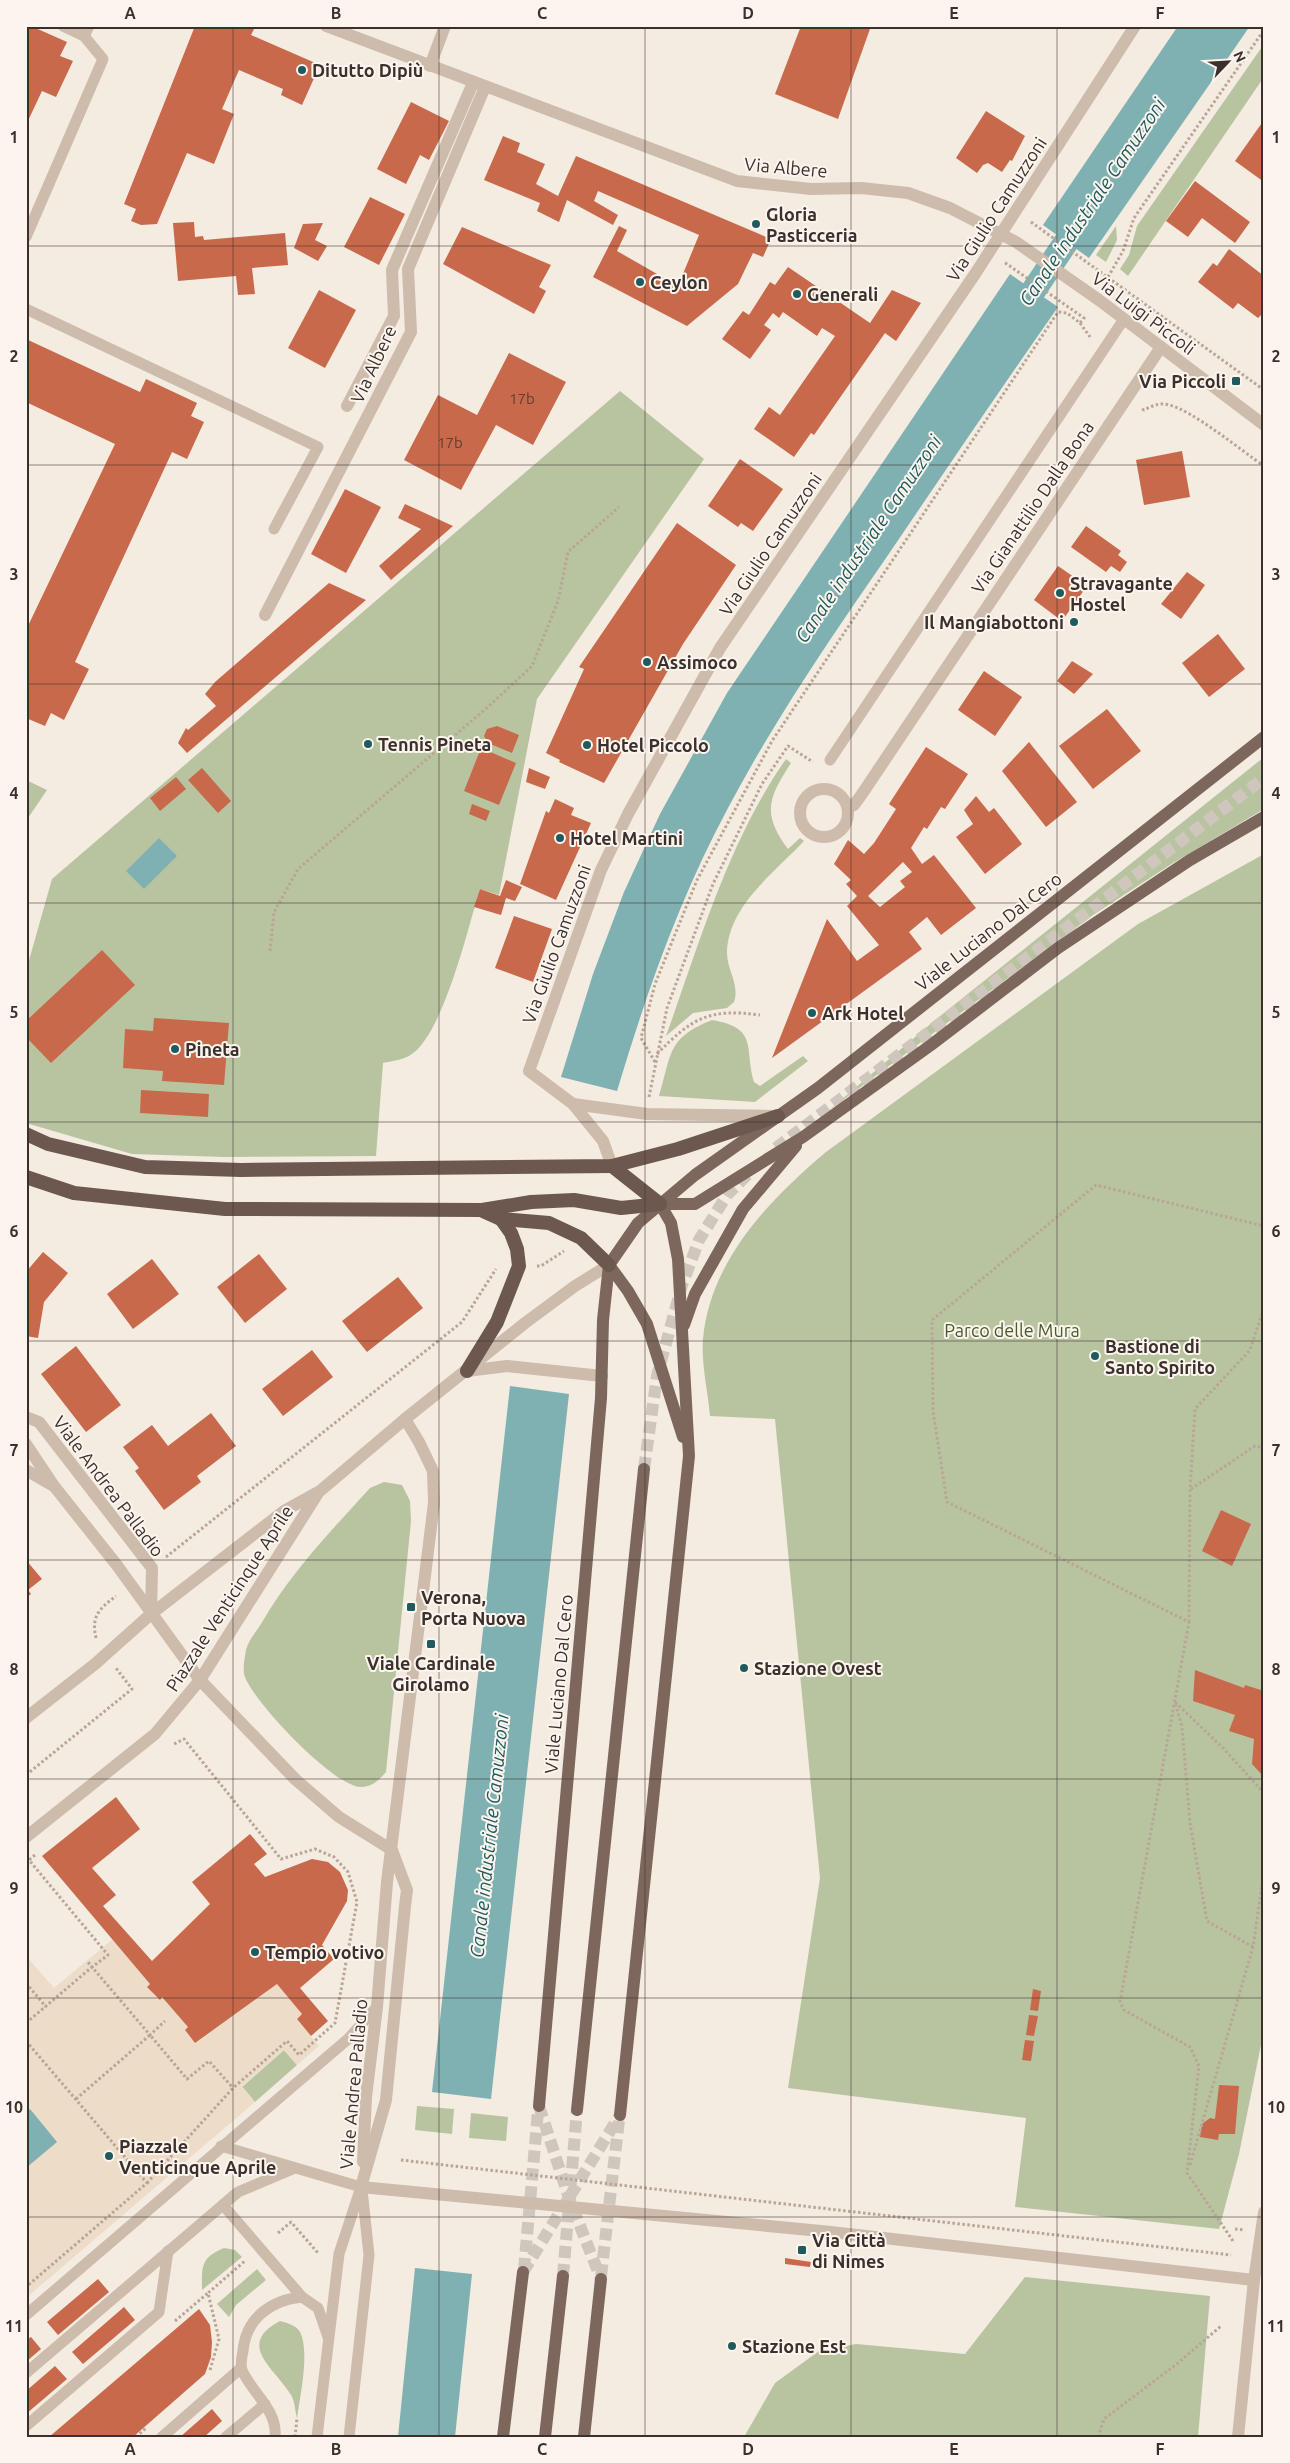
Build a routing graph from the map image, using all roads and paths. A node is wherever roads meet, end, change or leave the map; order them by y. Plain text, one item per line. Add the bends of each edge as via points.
1 (63, 26) edge
2 (326, 26) edge
3 (445, 26) edge
4 (1135, 26) edge
5 (1264, 30) edge
6 (86, 31) edge
7 (430, 66) junction
8 (479, 85) junction
9 (1031, 222) dead end
10 (1002, 234) junction
11 (26, 237) edge
12 (1000, 260) dead end
13 (1108, 277) junction
14 (26, 308) edge
15 (1124, 319) junction
16 (1161, 347) junction
17 (1264, 390) edge
18 (347, 406) dead end
19 (1144, 410) dead end
20 (1264, 425) edge
21 (1264, 466) edge
22 (619, 507) dead end
23 (274, 529) dead end
24 (265, 615) dead end
25 (1264, 737) edge
26 (830, 760) dead end
27 (814, 762) dead end
28 (848, 808) dead end
29 (1264, 817) edge
30 (270, 951) dead end
31 (760, 1015) dead end
32 (657, 1054) junction
33 (656, 1062) junction
34 (573, 1104) junction
35 (647, 1114) junction
36 (778, 1116) junction
37 (26, 1134) edge
38 (804, 1137) junction
39 (612, 1166) junction
40 (26, 1177) edge
41 (660, 1204) junction
42 (480, 1210) junction
43 (502, 1219) junction
44 (1264, 1226) edge
45 (570, 1247) dead end
46 (503, 1266) dead end
47 (533, 1266) dead end
48 (609, 1266) junction
49 (1264, 1308) edge
50 (682, 1332) junction
51 (466, 1371) junction
52 (602, 1376) junction
53 (26, 1417) edge
54 (404, 1419) junction
55 (26, 1444) edge
56 (1264, 1448) edge
57 (688, 1456) junction
58 (644, 1469) tunnel mouth
59 (26, 1470) edge
60 (54, 1486) junction
61 (1190, 1490) junction
62 (320, 1491) junction
63 (163, 1559) dead end
64 (106, 1604) dead end
65 (151, 1614) junction
66 (1188, 1622) junction
67 (96, 1638) dead end
68 (200, 1680) junction
69 (132, 1689) dead end
70 (1175, 1702) junction
71 (26, 1718) edge
72 (168, 1748) dead end
73 (26, 1775) edge
74 (1264, 1793) edge
75 (26, 1837) edge
76 (392, 1850) junction
77 (36, 1854) dead end
78 (1264, 1871) edge
79 (1254, 1947) junction
80 (87, 1961) dead end
81 (92, 1967) junction
82 (26, 1983) edge
83 (46, 2007) junction
84 (377, 2007) junction
85 (165, 2021) dead end
86 (26, 2023) edge
87 (150, 2035) junction
88 (26, 2041) edge
89 (233, 2088) junction
90 (76, 2099) junction
91 (539, 2106) tunnel mouth
92 (577, 2110) tunnel mouth
93 (620, 2115) tunnel mouth
94 (221, 2146) junction
95 (400, 2160) dead end
96 (295, 2168) junction
97 (1187, 2173) junction
98 (147, 2184) junction
99 (361, 2187) junction
100 (223, 2205) junction
101 (1264, 2212) edge
102 (278, 2233) dead end
103 (1233, 2241) dead end
104 (168, 2251) junction
105 (318, 2253) dead end
106 (253, 2254) dead end
107 (1231, 2255) dead end
108 (523, 2272) tunnel mouth
109 (563, 2276) tunnel mouth
110 (601, 2279) tunnel mouth
111 (1259, 2281) edge
112 (26, 2287) edge
113 (302, 2297) junction
114 (26, 2315) edge
115 (1221, 2326) dead end
116 (329, 2339) junction
117 (241, 2368) junction
118 (26, 2373) edge
119 (209, 2375) dead end
120 (265, 2404) junction
121 (297, 2418) dead end
122 (26, 2426) edge
123 (162, 2437) edge
124 (226, 2437) edge
125 (275, 2437) edge
126 (295, 2437) edge
127 (318, 2437) edge
128 (349, 2437) edge
129 (502, 2437) edge
130 (545, 2437) edge
131 (584, 2437) edge
132 (1098, 2437) edge
133 (1238, 2437) edge

1 - 6 lane
2 - 7 street, Via Albere
3 - 7 street
4 - 10 street, Via Giulio Camuzzoni
5 - 13 path via 1134,218 1123,251
6 - 11 lane via 103,59
7 - 8 street, Via Albere
8 - 10 street, Via Albere via 737,181 811,189 861,188 908,193 950,208
8 - 18 street, Via Albere via 392,270 394,316
8 - 24 street, Via Albere via 408,269 411,332
9 - 13 path
10 - 15 street, Via Luigi Piccoli
10 - 34 street, Via Giulio Camuzzoni via 720,648 628,814 601,870 529,1071
12 - 33 path via 1084,318 1080,323 1067,313 1058,312 772,740 697,880 655,984 641,1038
13 - 17 path
14 - 23 lane via 318,447
15 - 16 street, Via Luigi Piccoli
15 - 26 lane
16 - 20 street, Via Luigi Piccoli
16 - 28 street, Via Gianattilio Dalla Bona via 862,794
19 - 21 path via 1157,404 1169,404
22 - 30 path via 568,552 558,601 532,666 298,870 274,912
25 - 36 main road, Viale Luciano Dal Cero
27 - 32 path via 788,746 762,784 712,884 667,1008
29 - 38 main road via 1190,860 1058,948
31 - 32 path via 736,1012 705,1017 690,1023
32 - 33 path
33 - 35 path
34 - 35 street, Via Giulio Camuzzoni
34 - 39 street, Via Giulio Camuzzoni via 603,1141
35 - 36 street, Via Giulio Camuzzoni
36 - 39 highway via 678,1149
36 - 41 main road, Viale Luciano Dal Cero
37 - 39 highway via 48,1144 145,1167 241,1170
38 - 41 main road via 695,1204
38 - 50 main road via 743,1209 695,1294
39 - 41 highway
40 - 42 highway via 74,1193 225,1209
41 - 42 highway via 621,1208 574,1200 531,1202
41 - 48 main road, Viale Luciano Dal Cero via 638,1223
41 - 50 main road via 671,1224 678,1258
42 - 43 highway
43 - 48 highway via 549,1223 581,1238
43 - 51 highway via 517,1249 519,1266 497,1322
44 - 66 path via 1096,1185 932,1320 933,1411 947,1502
45 - 47 path via 541,1266
46 - 63 path via 494,1270 462,1322
48 - 51 street, Piazzale Venticinque Aprile via 575,1286
48 - 52 main road, Viale Luciano Dal Cero via 603,1320
48 - 57 main road via 647,1324
49 - 61 path via 1250,1350 1195,1409
50 - 57 main road
51 - 52 street via 507,1366
51 - 54 street, Piazzale Venticinque Aprile
52 - 91 main road, Viale Luciano Dal Cero
53 - 65 street, Viale Andrea Palladio via 39,1422 152,1568
54 - 62 street, Piazzale Venticinque Aprile
54 - 76 street via 432,1471 434,1504
55 - 60 street
56 - 61 path via 1255,1446
57 - 93 main road
58 - 92 main road
59 - 60 street
60 - 65 street
61 - 66 path
62 - 65 street, Piazzale Venticinque Aprile via 284,1512
62 - 68 street, Piazzale Venticinque Aprile
64 - 67 path via 95,1617
65 - 68 street
65 - 71 street, Piazzale Venticinque Aprile via 95,1664
66 - 70 path
68 - 75 street, Piazzale Venticinque Aprile via 155,1734
68 - 76 street via 296,1780 339,1817
69 - 73 path
70 - 74 path via 1224,1748
70 - 79 path via 1182,1727 1190,1823 1207,1921
70 - 97 path via 1120,2002 1124,2010 1190,2047 1199,2066
72 - 89 path via 184,1739 281,1858 315,1849 334,1857 348,1872 357,1902 335,2023 299,2054 287,2041
76 - 84 street, Viale Andrea Palladio
76 - 99 street, Viale Andrea Palladio via 406,1890 405,1906 386,2100
77 - 81 path via 29,1860 108,1955
78 - 79 path
79 - 97 path
80 - 81 path
81 - 83 path
81 - 87 path
82 - 83 path
83 - 86 path
84 - 94 lane via 348,2040
84 - 99 street, Viale Andrea Palladio via 366,2097
85 - 87 path
87 - 89 path via 187,2079 209,2061
87 - 90 path
88 - 90 path
89 - 98 path
90 - 98 path
94 - 96 lane
94 - 114 lane
95 - 107 path
96 - 99 lane
96 - 100 lane via 238,2192
97 - 103 path
98 - 112 path
99 - 111 street via 840,2233
99 - 116 lane via 339,2254
99 - 128 lane via 369,2255
100 - 104 lane
100 - 113 lane
101 - 111 street
102 - 105 path via 291,2222
104 - 118 lane
104 - 122 lane via 159,2312
106 - 119 path via 208,2293 219,2339
108 - 129 main road
109 - 130 main road
110 - 131 main road
111 - 133 street
113 - 116 lane via 318,2308
113 - 117 lane via 280,2302 255,2317 243,2344
115 - 132 path via 1178,2364 1104,2419
116 - 127 lane
117 - 120 lane
117 - 123 lane
120 - 124 lane
120 - 125 lane via 276,2428
121 - 126 path

